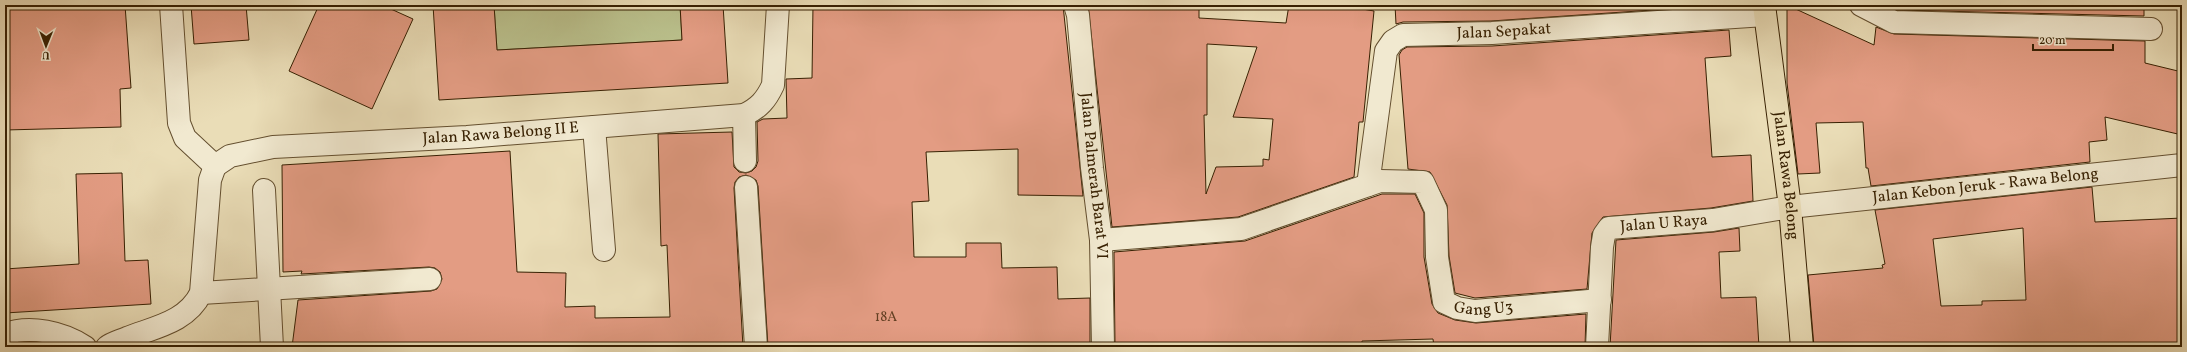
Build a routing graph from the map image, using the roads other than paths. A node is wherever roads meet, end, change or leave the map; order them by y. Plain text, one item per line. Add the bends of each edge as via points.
1 (171, 5) edge
2 (778, 5) edge
3 (1076, 5) edge
4 (1861, 5) edge
5 (1764, 10) edge
6 (2151, 28) dead end
7 (744, 115) junction
8 (594, 127) junction
9 (745, 161) dead end
10 (2182, 164) edge
11 (215, 166) junction
12 (1368, 186) junction
13 (746, 187) dead end
14 (264, 190) dead end
15 (1790, 207) junction
16 (1101, 240) junction
17 (604, 250) dead end
18 (430, 279) dead end
19 (268, 288) junction
20 (201, 293) junction
21 (1600, 300) junction
22 (5, 334) edge
23 (85, 347) edge
24 (107, 347) edge
25 (272, 347) edge
26 (756, 347) edge
27 (1103, 347) edge
28 (1597, 347) edge
29 (1802, 347) edge

1 - 11 street via 179,123 185,138
2 - 7 street via 773,85 768,97 758,108
3 - 16 street, Jalan Palmerah Barat VI
4 - 6 street via 1894,22
5 - 12 street, Jalan Sepakat via 1492,33 1403,34 1393,41 1386,51
5 - 15 main road, Jalan Rawa Belong
7 - 8 street, Jalan Rawa Belong II E
7 - 9 street
8 - 11 street, Jalan Rawa Belong II E via 467,137 273,147 230,156
8 - 17 street
10 - 15 street, Jalan Kebon Jeruk - Rawa Belong
11 - 20 street via 210,180
12 - 16 street via 1241,229
12 - 21 street, Gang U3 via 1380,181 1423,182 1436,210 1437,257 1444,302 1457,308 1475,311
13 - 26 street
14 - 19 street
15 - 21 street, Jalan U Raya via 1713,220 1609,228 1604,235 1602,247
15 - 29 main road, Jalan Rawa Belong
16 - 27 street, Jalan Palmerah Barat VI
18 - 19 street
19 - 20 street
19 - 25 street
20 - 24 street via 195,306 185,315
21 - 28 street, Jalan U Raya
22 - 23 street via 33,330 68,338

